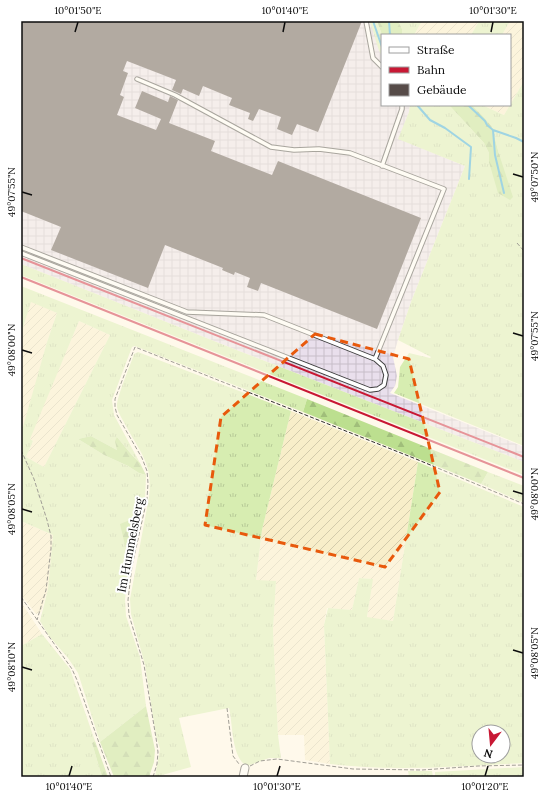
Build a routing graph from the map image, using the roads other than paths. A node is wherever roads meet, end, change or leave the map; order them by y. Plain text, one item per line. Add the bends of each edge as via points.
1 (366, 21) edge
2 (381, 66) edge
3 (137, 79) dead end
4 (402, 106) edge
5 (382, 166) junction
6 (21, 247) edge
7 (21, 253) edge
8 (375, 359) junction
9 (245, 768) road end
10 (243, 777) edge

1 - 2 lane via 374,58
3 - 5 lane via 175,95 271,146 350,153
4 - 5 lane
5 - 8 lane via 444,188
6 - 8 lane via 187,312 264,315
7 - 8 lane via 370,390 384,385 386,375 383,366
9 - 10 street

